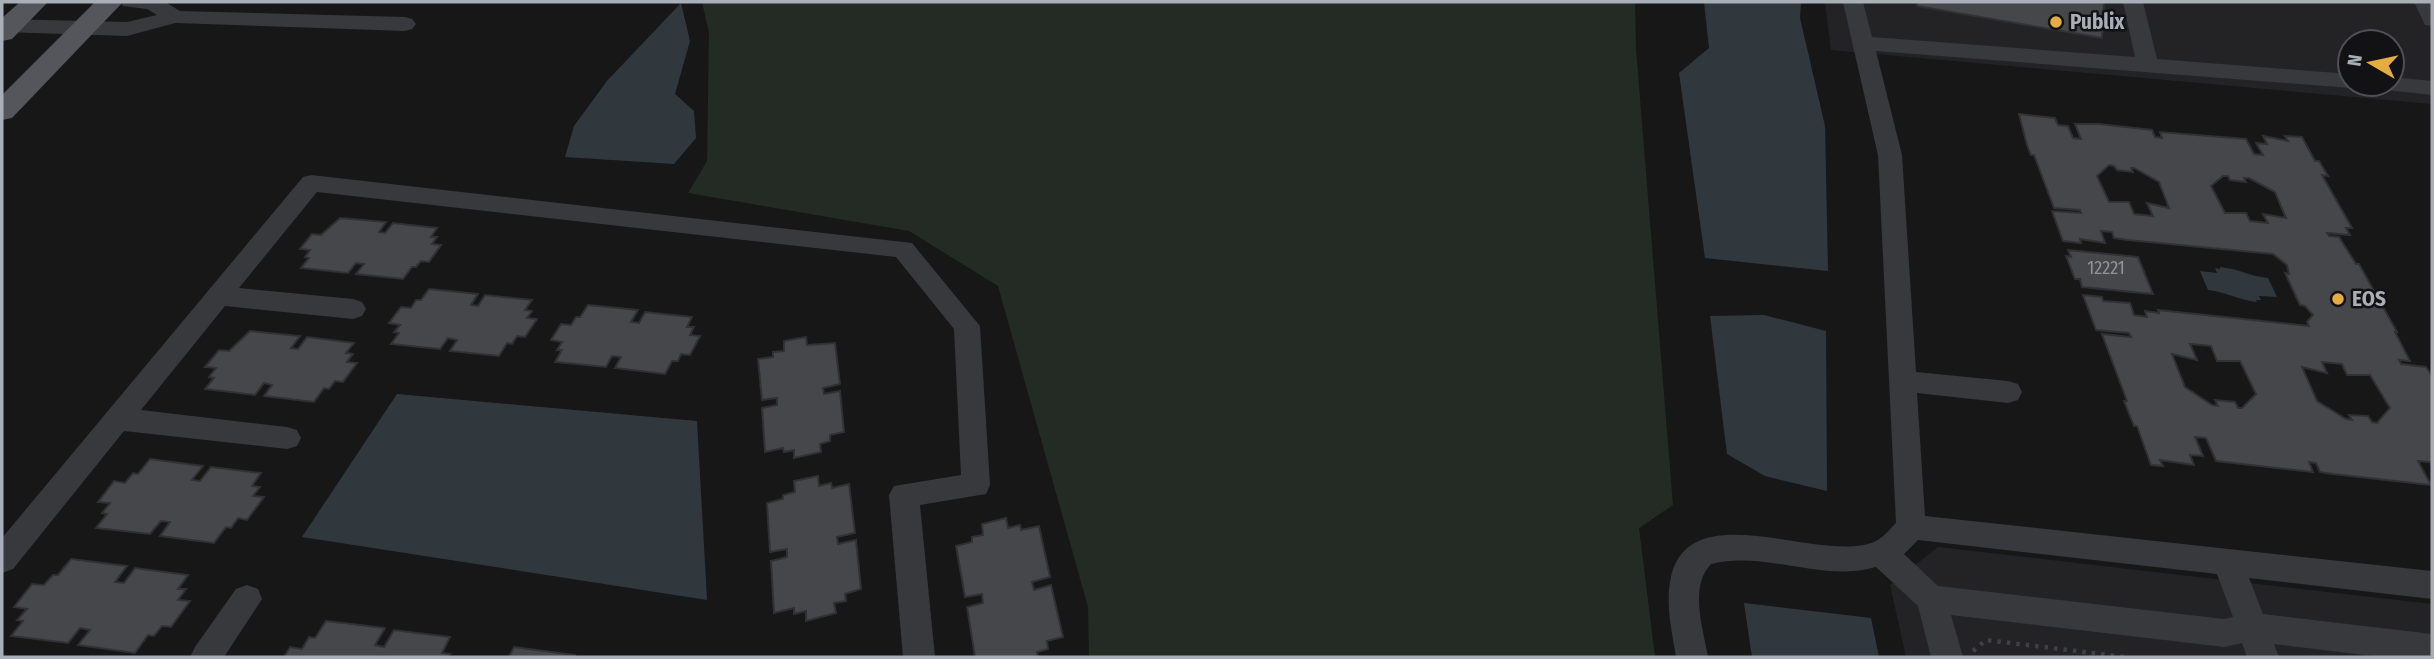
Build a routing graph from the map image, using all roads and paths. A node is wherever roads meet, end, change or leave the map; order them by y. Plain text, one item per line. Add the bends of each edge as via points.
1 (35, 2) edge
2 (110, 2) edge
3 (130, 2) edge
4 (1853, 2) edge
5 (2133, 2) edge
6 (2424, 2) edge
7 (175, 17) junction
8 (2432, 20) edge
9 (405, 24) dead end
10 (84, 28) junction
11 (4, 29) edge
12 (1862, 43) junction
13 (2148, 66) junction
14 (2336, 80) edge
15 (2406, 86) edge
16 (2432, 88) edge
17 (2, 111) edge
18 (219, 296) junction
19 (353, 309) dead end
20 (1901, 381) junction
21 (2008, 391) dead end
22 (118, 419) junction
23 (287, 438) dead end
24 (1911, 527) junction
25 (1882, 552) junction
26 (2, 559) edge
27 (2228, 562) junction
28 (2432, 585) edge
29 (247, 599) dead end
30 (1931, 600) junction
31 (2251, 627) junction
32 (2432, 649) edge
33 (206, 657) edge
34 (919, 657) edge
35 (1692, 657) edge
36 (1947, 657) edge
37 (1965, 657) edge
38 (2125, 657) edge
39 (2263, 657) edge

1 - 11 main road
2 - 10 main road
3 - 7 street via 152,3
4 - 12 street
5 - 13 street
6 - 8 street
7 - 9 street
7 - 10 street via 127,29
10 - 11 street
10 - 17 main road
12 - 13 street
12 - 20 street via 1890,155
13 - 14 street
15 - 16 street
18 - 19 street
18 - 22 street
18 - 34 street via 312,183 903,249 967,326 976,485 904,495
20 - 21 street
20 - 24 street
22 - 23 street
22 - 26 street
24 - 25 street
24 - 27 street
25 - 30 lane
25 - 35 street via 1837,560 1735,547 1708,549 1689,566 1684,595
27 - 28 street
27 - 31 lane
29 - 33 street
30 - 31 street via 2224,633
30 - 36 lane
31 - 32 street
31 - 39 lane
37 - 38 path via 1986,640

